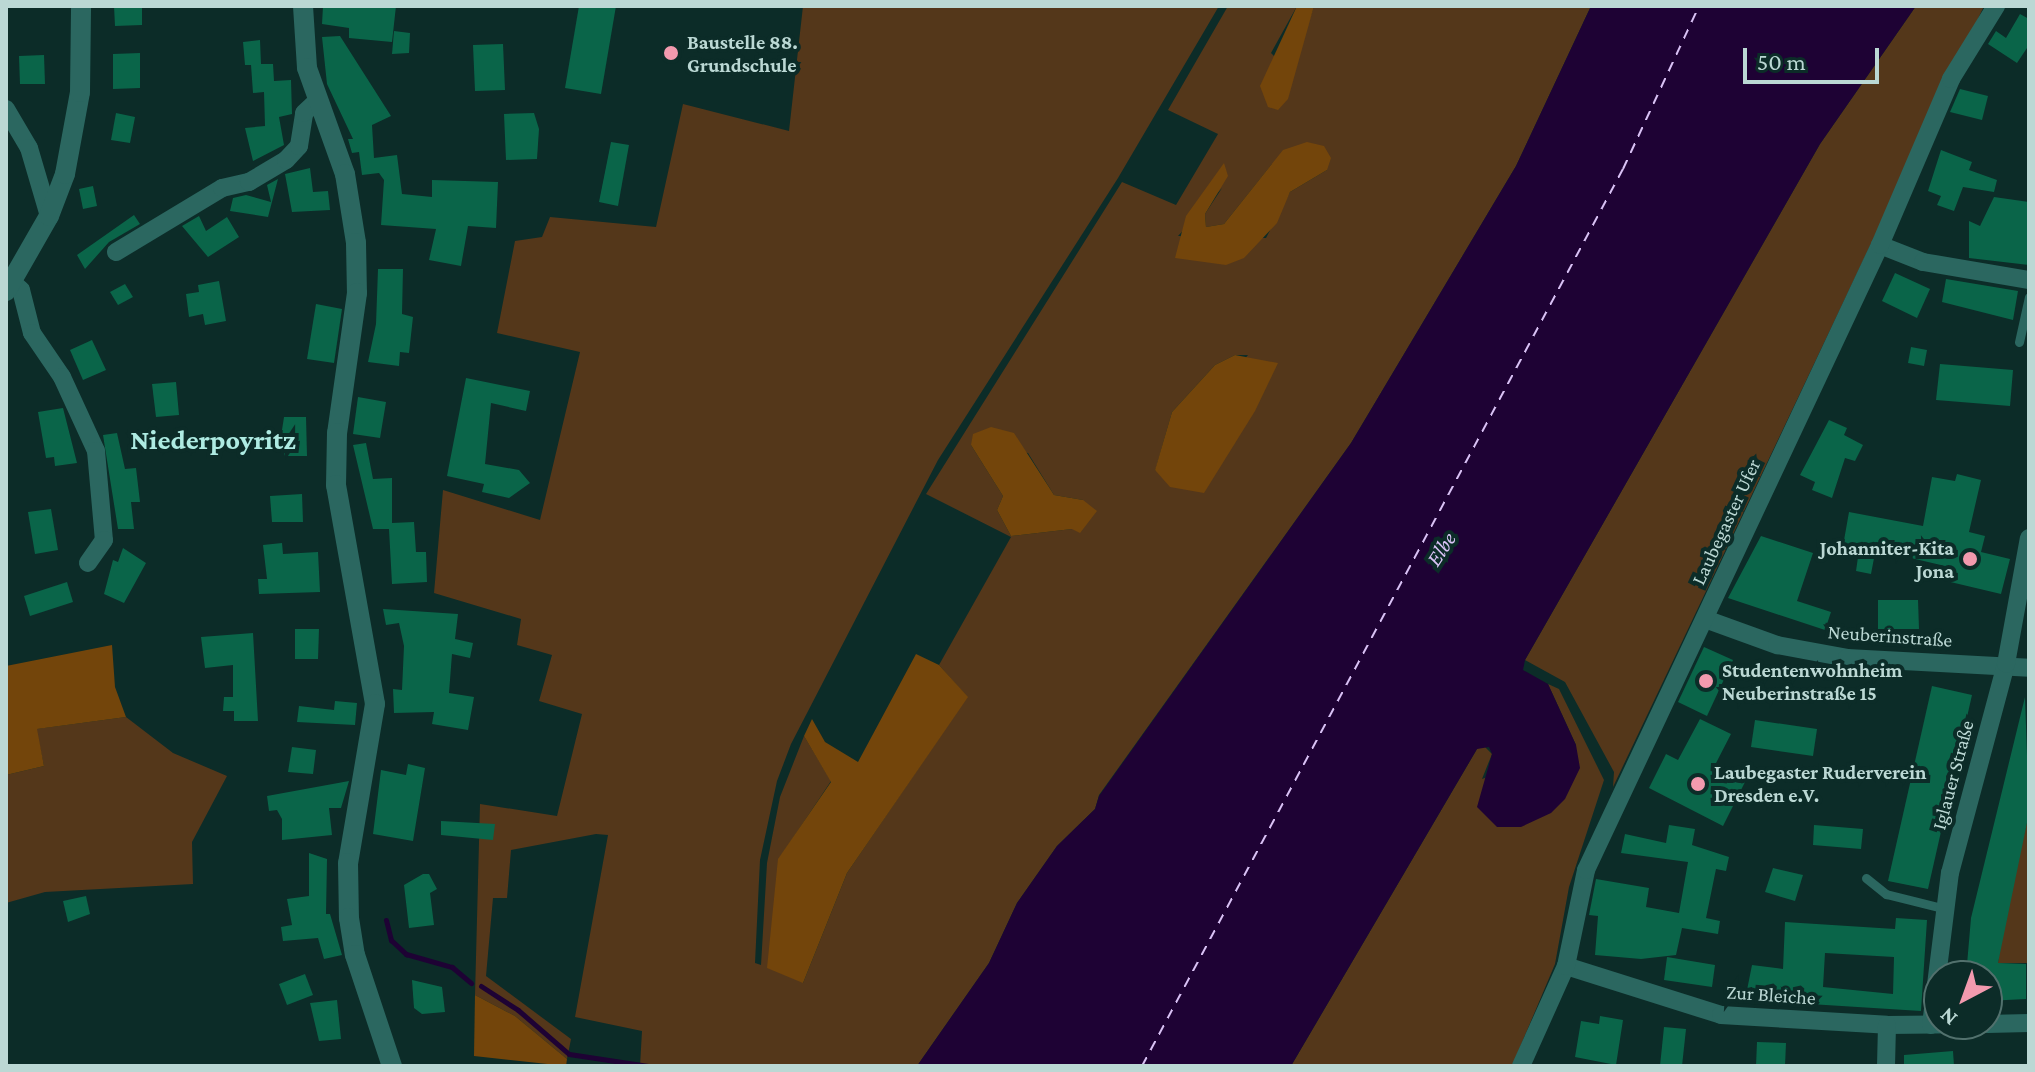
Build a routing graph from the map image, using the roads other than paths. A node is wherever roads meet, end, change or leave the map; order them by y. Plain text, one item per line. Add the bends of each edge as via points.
1 (81, 6) edge
2 (303, 6) edge
3 (1996, 6) edge
4 (318, 100) junction
5 (6, 109) edge
6 (49, 216) junction
7 (1880, 245) junction
8 (116, 252) dead end
9 (2029, 280) edge
10 (9, 286) edge
11 (2029, 297) edge
12 (2019, 342) dead end
13 (2029, 538) edge
14 (88, 563) dead end
15 (1705, 619) junction
16 (2006, 664) junction
17 (2029, 668) edge
18 (1866, 878) dead end
19 (1946, 909) junction
20 (1939, 960) edge
21 (1566, 966) junction
22 (2029, 1023) edge
23 (2003, 1024) edge
24 (1887, 1025) junction
25 (1923, 1025) edge
26 (392, 1066) edge
27 (1521, 1066) edge
28 (1886, 1066) edge

1 - 6 main road via 76,134
2 - 4 main road via 305,59
3 - 7 street, Laubegaster Ufer via 1951,79
4 - 8 street via 304,113 299,146 286,160 249,182 222,188
4 - 26 main road via 345,174 356,243 357,293 337,433 336,485 375,704 348,863 349,918 355,955
5 - 6 street via 29,148
6 - 10 main road
7 - 9 street via 1951,267
7 - 15 street, Laubegaster Ufer
10 - 14 street via 21,290 32,333 62,377 96,451 104,540
11 - 12 lane
13 - 16 street, Iglauer Straße
15 - 16 street, Neuberinstraße via 1777,645 1847,658
15 - 21 street, Laubegaster Ufer via 1586,870
16 - 17 street, Neuberinstraße
16 - 19 street, Iglauer Straße
18 - 19 lane via 1886,894
19 - 20 street, Iglauer Straße
21 - 24 street, Zur Bleiche via 1721,1015
21 - 27 street, Laubegaster Ufer
22 - 23 street
24 - 25 street, Zur Bleiche
24 - 28 street

